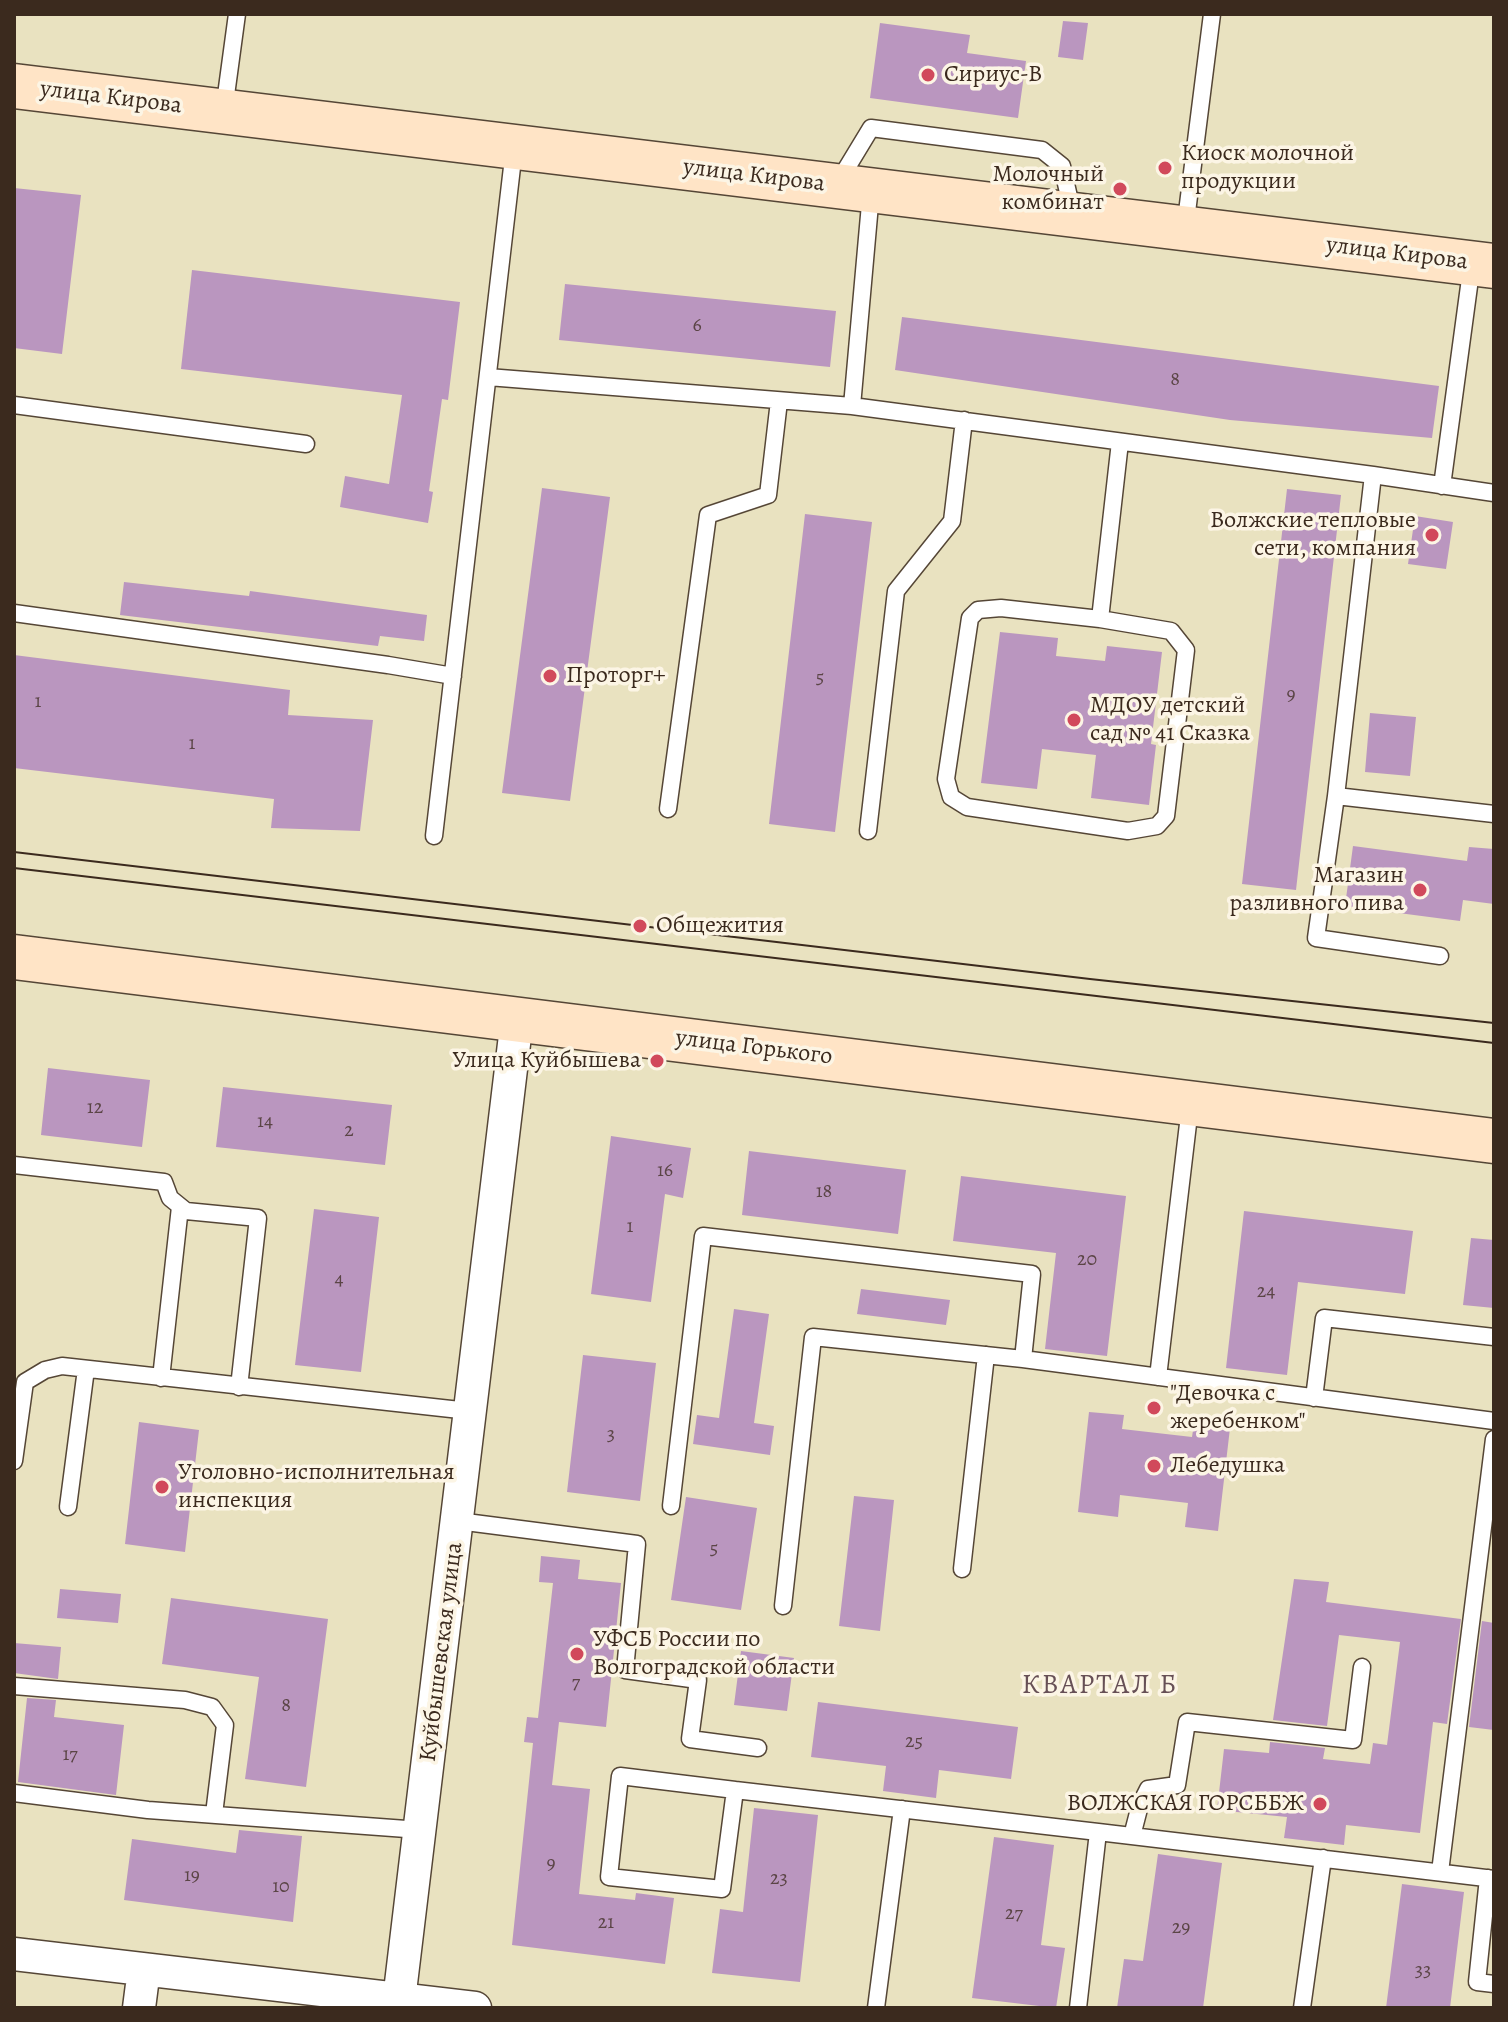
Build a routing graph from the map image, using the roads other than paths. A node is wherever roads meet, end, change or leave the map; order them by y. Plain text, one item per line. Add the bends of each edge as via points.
1 (237, 14) edge
2 (1212, 14) edge
3 (14, 86) edge
4 (224, 112) junction
5 (514, 147) junction
6 (853, 189) junction
7 (1073, 216) junction
8 (1184, 229) junction
9 (1483, 264) edge
10 (488, 377) junction
11 (779, 401) junction
12 (14, 405) edge
13 (852, 406) junction
14 (964, 420) junction
15 (1120, 442) junction
16 (306, 444) dead end
17 (1373, 475) junction
18 (1442, 486) junction
19 (1494, 493) edge
20 (14, 613) edge
21 (1100, 619) junction
22 (453, 676) junction
23 (1336, 796) junction
24 (668, 809) dead end
25 (1494, 814) edge
26 (868, 831) dead end
27 (434, 836) dead end
28 (1440, 956) dead end
29 (14, 957) edge
30 (517, 1019) junction
31 (1191, 1101) junction
32 (1494, 1141) edge
33 (14, 1165) edge
34 (180, 1207) junction
35 (1494, 1337) edge
36 (986, 1355) junction
37 (1023, 1359) junction
38 (86, 1369) junction
39 (1158, 1377) junction
40 (161, 1378) junction
41 (239, 1387) junction
42 (1314, 1398) junction
43 (469, 1411) junction
44 (1494, 1421) edge
45 (1494, 1439) edge
46 (14, 1461) edge
47 (671, 1506) dead end
48 (68, 1507) dead end
49 (458, 1521) junction
50 (962, 1569) dead end
51 (783, 1606) dead end
52 (1362, 1667) dead end
53 (14, 1686) edge
54 (758, 1748) dead end
55 (735, 1790) junction
56 (14, 1793) edge
57 (902, 1809) junction
58 (214, 1814) junction
59 (420, 1830) junction
60 (1098, 1832) junction
61 (1132, 1836) junction
62 (1323, 1858) junction
63 (1440, 1872) junction
64 (1491, 1878) edge
65 (14, 1954) edge
66 (144, 1969) junction
67 (1494, 1984) edge
68 (399, 2000) junction
69 (139, 2008) edge
70 (475, 2008) edge
71 (876, 2008) edge
72 (1078, 2008) edge
73 (1302, 2008) edge

1 - 4 lane
2 - 8 lane
3 - 4 street, улица Кирова
4 - 5 street, улица Кирова
5 - 6 street, улица Кирова
5 - 10 lane
6 - 7 street, улица Кирова
6 - 7 lane via 871,128 1042,150 1062,166
6 - 13 lane
7 - 8 street, улица Кирова
8 - 9 street, улица Кирова
9 - 18 lane
10 - 11 lane
10 - 22 lane
11 - 13 lane
11 - 24 lane via 768,495 708,515
12 - 16 lane
13 - 14 lane
14 - 15 lane
14 - 26 lane via 952,521 896,591
15 - 17 lane
15 - 21 lane
17 - 18 lane
17 - 23 lane
18 - 19 lane
20 - 22 lane
21 - 21 lane via 1171,631 1186,650 1166,816 1157,826 1128,831 967,807 951,797 946,779 970,618 978,610 1001,608
22 - 27 lane
23 - 25 lane
23 - 28 lane via 1316,938
29 - 30 street, улица Горького
30 - 31 street, улица Горького
30 - 43 street, Куйбышевская улица
31 - 32 street, улица Горького
31 - 39 lane
33 - 34 lane via 164,1182
34 - 40 lane
34 - 41 lane via 258,1218
35 - 42 lane via 1324,1318
36 - 37 lane
36 - 50 lane
36 - 51 lane via 813,1337
37 - 39 lane
37 - 47 lane via 1032,1274 703,1236
38 - 40 lane
38 - 46 lane via 62,1366 25,1382
38 - 48 lane
39 - 42 lane
40 - 41 lane
41 - 43 lane
42 - 44 lane
43 - 49 street, Куйбышевская улица
45 - 63 lane
49 - 54 lane via 637,1544 625,1670 698,1680 690,1739
49 - 59 street, Куйбышевская улица
52 - 61 lane via 1353,1740 1187,1722 1177,1785 1148,1789
53 - 58 lane via 185,1700 212,1707 225,1725
55 - 55 lane via 620,1776 609,1877 722,1889
55 - 57 lane
56 - 58 lane
57 - 60 lane
57 - 71 lane
58 - 59 lane
59 - 68 street, Куйбышевская улица
60 - 61 lane
60 - 72 lane
61 - 62 lane
62 - 63 lane
62 - 73 lane
63 - 64 lane
64 - 67 lane via 1477,1982
65 - 66 street
66 - 68 street
66 - 69 street
68 - 70 street

